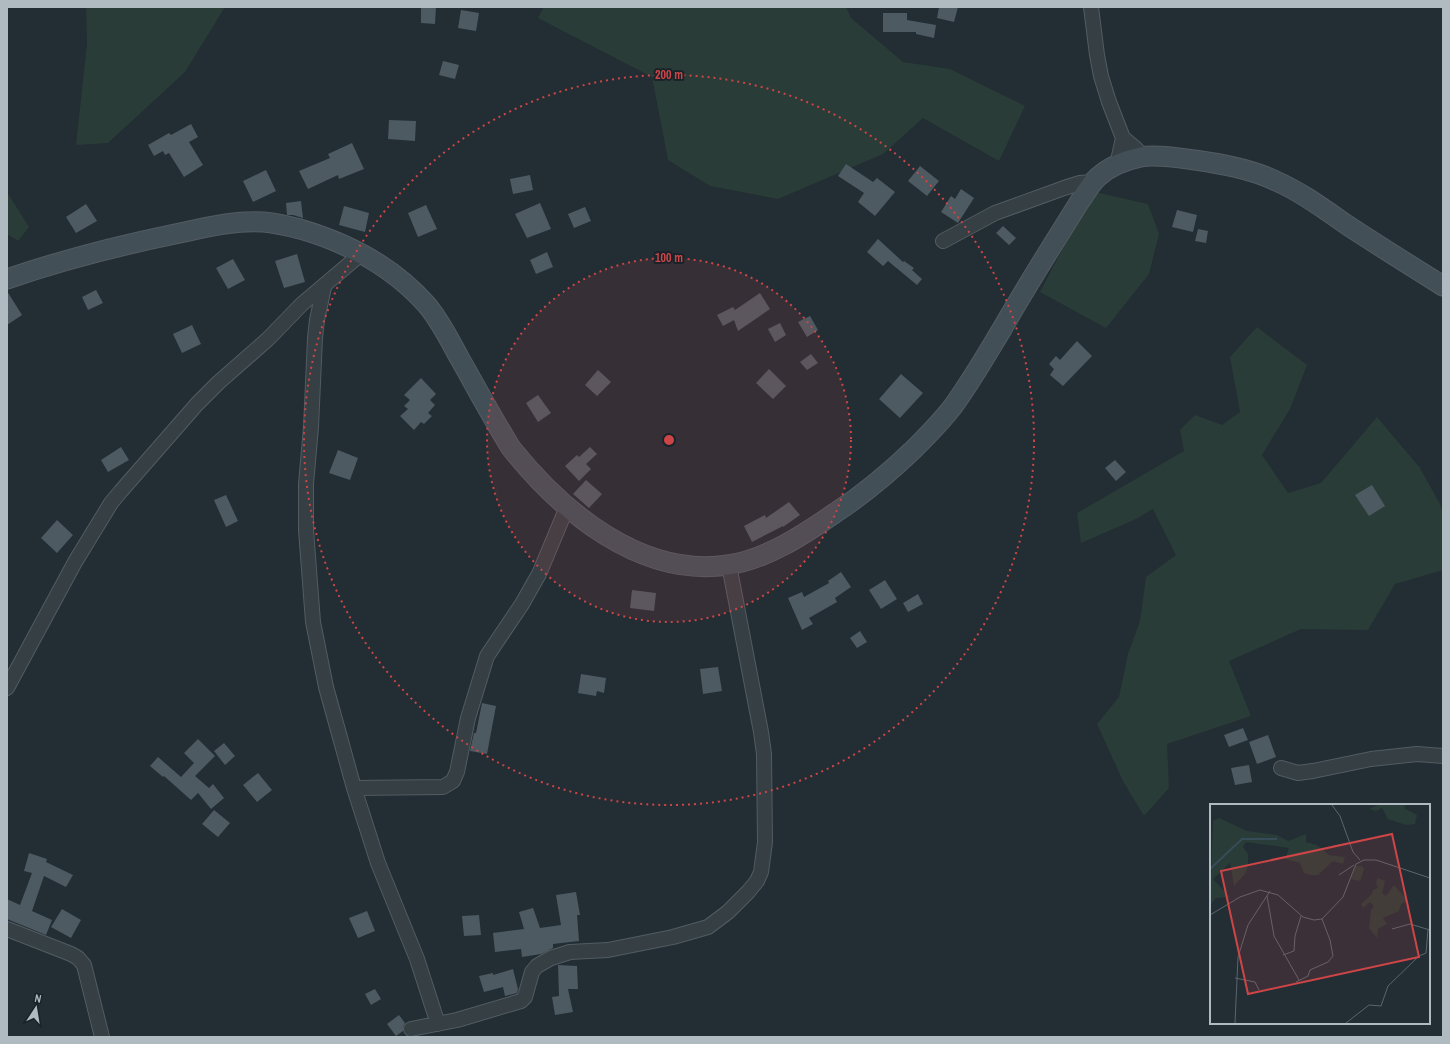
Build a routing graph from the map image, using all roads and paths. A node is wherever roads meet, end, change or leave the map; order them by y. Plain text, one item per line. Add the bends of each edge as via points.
1 (1091, 7) edge
2 (1123, 138) junction
3 (1143, 156) junction
4 (1116, 165) junction
5 (1092, 182) junction
6 (943, 241) dead end
7 (361, 254) junction
8 (7, 279) edge
9 (1443, 286) edge
10 (324, 287) junction
11 (567, 507) junction
12 (729, 565) junction
13 (7, 688) edge
14 (1443, 756) edge
15 (1281, 768) dead end
16 (354, 788) junction
17 (7, 929) edge
18 (438, 1024) junction
19 (411, 1029) dead end
20 (102, 1037) edge

1 - 2 street via 1101,76
2 - 3 street
2 - 4 street
3 - 4 street
3 - 9 street via 1178,157 1212,162 1275,180 1306,197
4 - 5 street
5 - 6 street via 1064,188 995,213
5 - 12 street via 975,374 938,425 894,468 853,502 789,542 767,553
7 - 8 street via 317,234 281,224 249,221 221,224 107,248
7 - 10 street
7 - 11 street via 385,268 426,305 511,448
10 - 13 street via 302,304 268,339 196,404 111,503 75,562
10 - 16 street via 315,338 306,484 307,557 313,622 324,679
11 - 12 street via 580,518 639,554 665,562 696,567
11 - 16 street via 526,598 487,656 468,718 457,772 452,781 443,787
12 - 18 street via 764,754 765,842 758,881 739,902 708,927 608,950 570,952 551,958 532,972 525,997 521,1001
14 - 15 street via 1417,754 1371,758 1298,773
16 - 18 street via 378,863 417,959
17 - 20 street via 78,958 84,965
18 - 19 street

